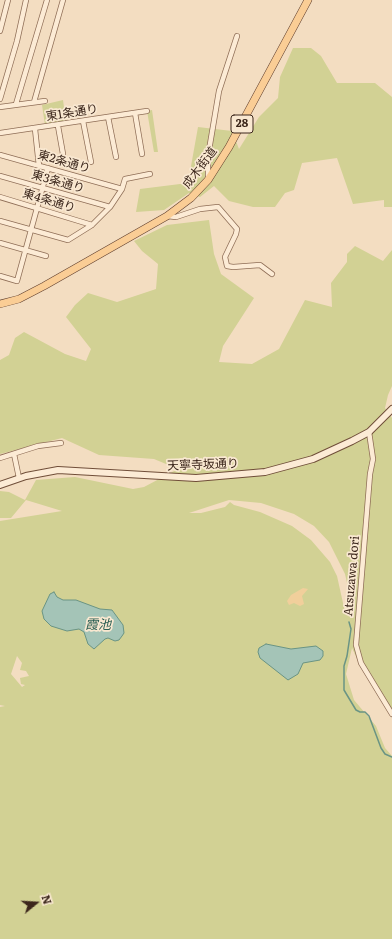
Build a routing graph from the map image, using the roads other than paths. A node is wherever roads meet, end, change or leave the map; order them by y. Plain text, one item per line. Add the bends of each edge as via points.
1 (8, 0) edge
2 (26, 0) edge
3 (47, 0) edge
4 (63, 0) edge
5 (308, 0) edge
6 (0, 31) edge
7 (237, 36) dead end
8 (0, 99) edge
9 (45, 101) dead end
10 (34, 102) junction
11 (16, 104) junction
12 (0, 107) edge
13 (147, 111) dead end
14 (135, 113) junction
15 (108, 117) junction
16 (83, 121) junction
17 (58, 126) junction
18 (35, 129) junction
19 (0, 133) edge
20 (63, 154) dead end
21 (142, 154) dead end
22 (0, 155) edge
23 (116, 157) dead end
24 (91, 162) dead end
25 (39, 166) junction
26 (48, 168) junction
27 (150, 174) dead end
28 (0, 176) edge
29 (208, 180) junction
30 (42, 188) junction
31 (122, 189) junction
32 (0, 197) edge
33 (110, 206) junction
34 (37, 208) junction
35 (167, 216) junction
36 (0, 220) edge
37 (92, 225) junction
38 (31, 230) junction
39 (0, 244) edge
40 (25, 250) junction
41 (46, 256) dead end
42 (272, 274) dead end
43 (0, 276) edge
44 (0, 304) edge
45 (392, 409) edge
46 (370, 432) junction
47 (61, 443) dead end
48 (14, 454) junction
49 (0, 458) edge
50 (19, 478) junction
51 (0, 485) edge
52 (392, 714) edge

1 - 6 street
2 - 8 street
3 - 11 street
4 - 10 street
5 - 29 main road, 成木街道 / 28
7 - 29 street via 219,91 208,156
9 - 10 street
10 - 11 street
11 - 12 street
13 - 14 street, 東1条通り
14 - 15 street, 東1条通り
14 - 21 street
15 - 16 street, 東1条通り
15 - 23 street
16 - 17 street, 東1条通り
16 - 24 street
17 - 18 street, 東1条通り
17 - 20 street
18 - 19 street, 東1条通り
18 - 25 street
22 - 25 street, 東2条通り
25 - 26 street, 東2条通り
26 - 30 street
26 - 31 street, 東2条通り
27 - 31 street via 125,179
28 - 30 street, 東3条通り
29 - 35 main road, 成木街道 / 28 via 191,198
30 - 33 street, 東3条通り
30 - 34 street
31 - 33 street
32 - 34 street, 東4条通り
33 - 37 street
34 - 37 street, 東4条通り
34 - 38 street
35 - 42 street via 176,217 200,209 218,207 237,229 225,257 227,266 233,268 260,265
35 - 44 main road, 成木街道 / 28 via 44,286 19,299
36 - 38 street
37 - 38 street via 68,240
38 - 40 street
39 - 40 street
40 - 41 street
40 - 43 street via 16,281
45 - 46 street, 天寧寺坂通り
46 - 50 street, 天寧寺坂通り via 313,459 283,468 240,475 164,478 58,470
46 - 52 street, Atsuzawa dori via 374,454 356,645 361,663
47 - 48 street via 38,446
48 - 49 street
48 - 50 street
50 - 51 street, 天寧寺坂通り

